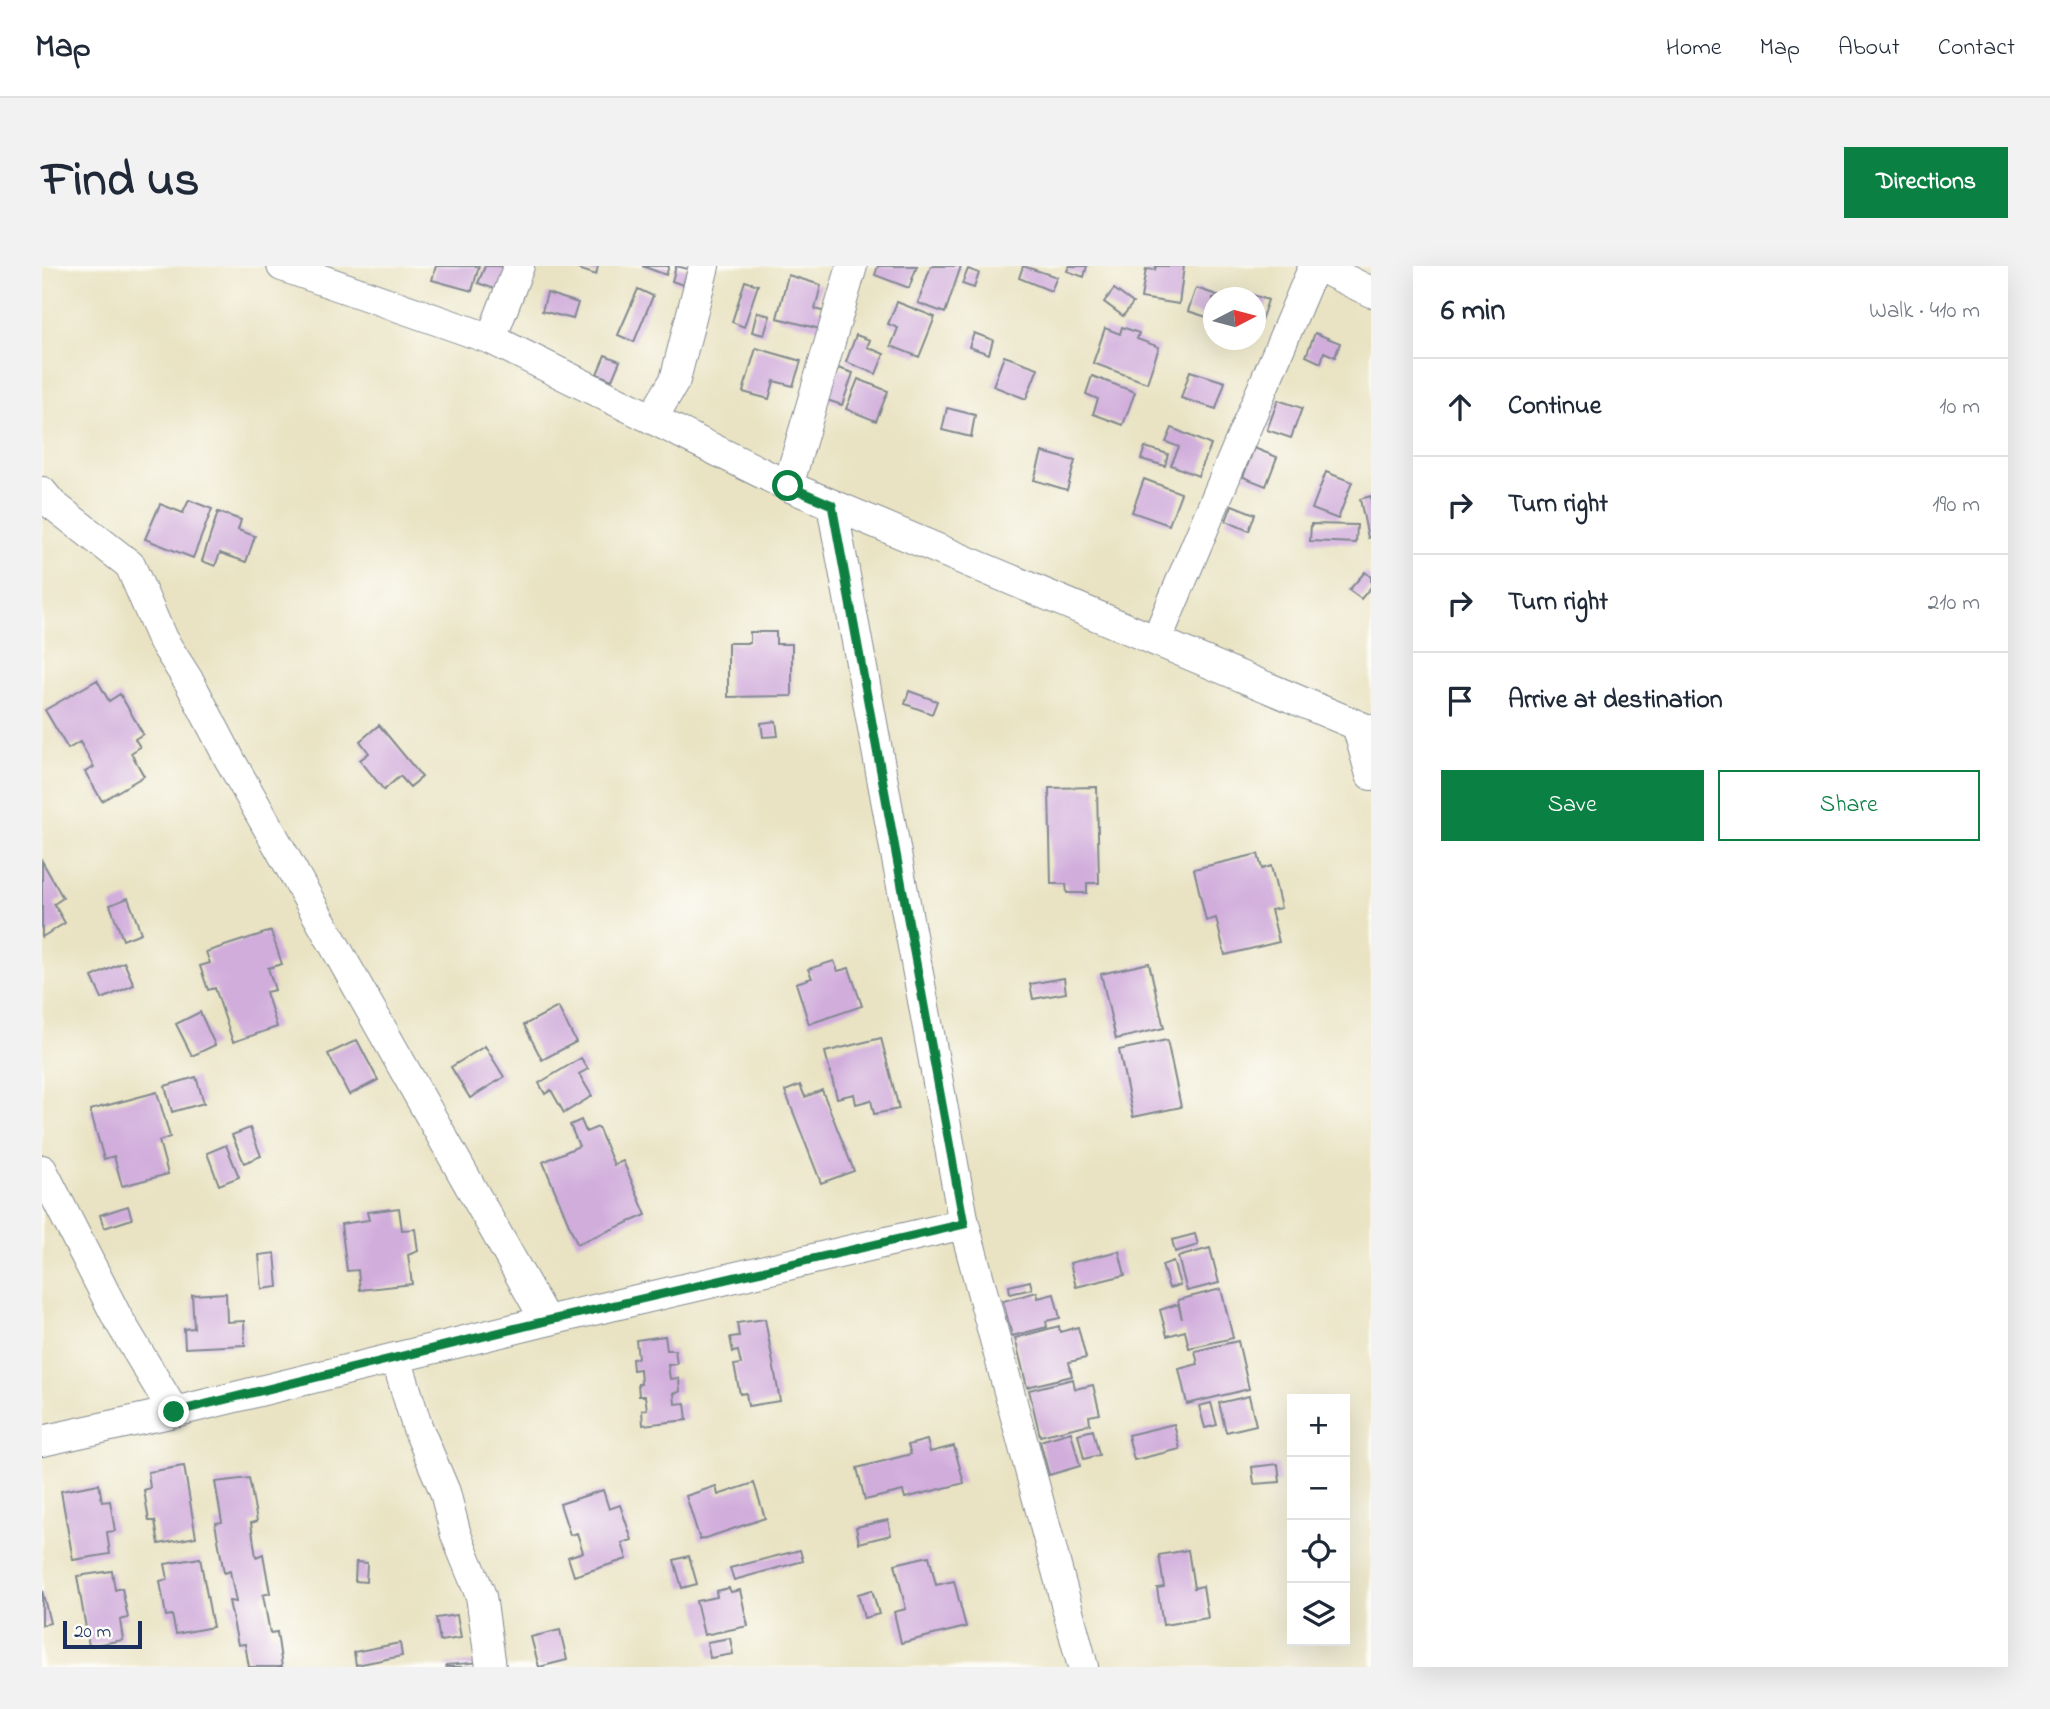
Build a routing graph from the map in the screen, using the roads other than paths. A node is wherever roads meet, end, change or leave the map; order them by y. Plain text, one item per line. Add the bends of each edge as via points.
1 (282, 266) edge
2 (519, 266) edge
3 (704, 266) edge
4 (852, 266) edge
5 (1316, 266) edge
6 (1371, 292) edge
7 (491, 339) junction
8 (653, 417) junction
9 (788, 486) junction
10 (42, 492) edge
11 (832, 505) junction
12 (1156, 640) junction
13 (1364, 728) edge
14 (1371, 775) edge
15 (42, 1170) edge
16 (964, 1224) junction
17 (546, 1321) junction
18 (396, 1358) junction
19 (174, 1412) junction
20 (42, 1441) edge
21 (491, 1667) edge
22 (1083, 1667) edge

1 - 7 street
2 - 7 street
3 - 8 street via 675,380
4 - 9 street
5 - 6 street
5 - 12 street
7 - 8 street
8 - 9 street
9 - 11 street
10 - 17 street via 52,505 130,565 162,639
11 - 12 street
11 - 16 street
12 - 13 street
13 - 14 street
15 - 19 street via 117,1317
16 - 17 street
16 - 22 street
17 - 18 street
18 - 19 street
18 - 21 street via 481,1596
19 - 20 street

